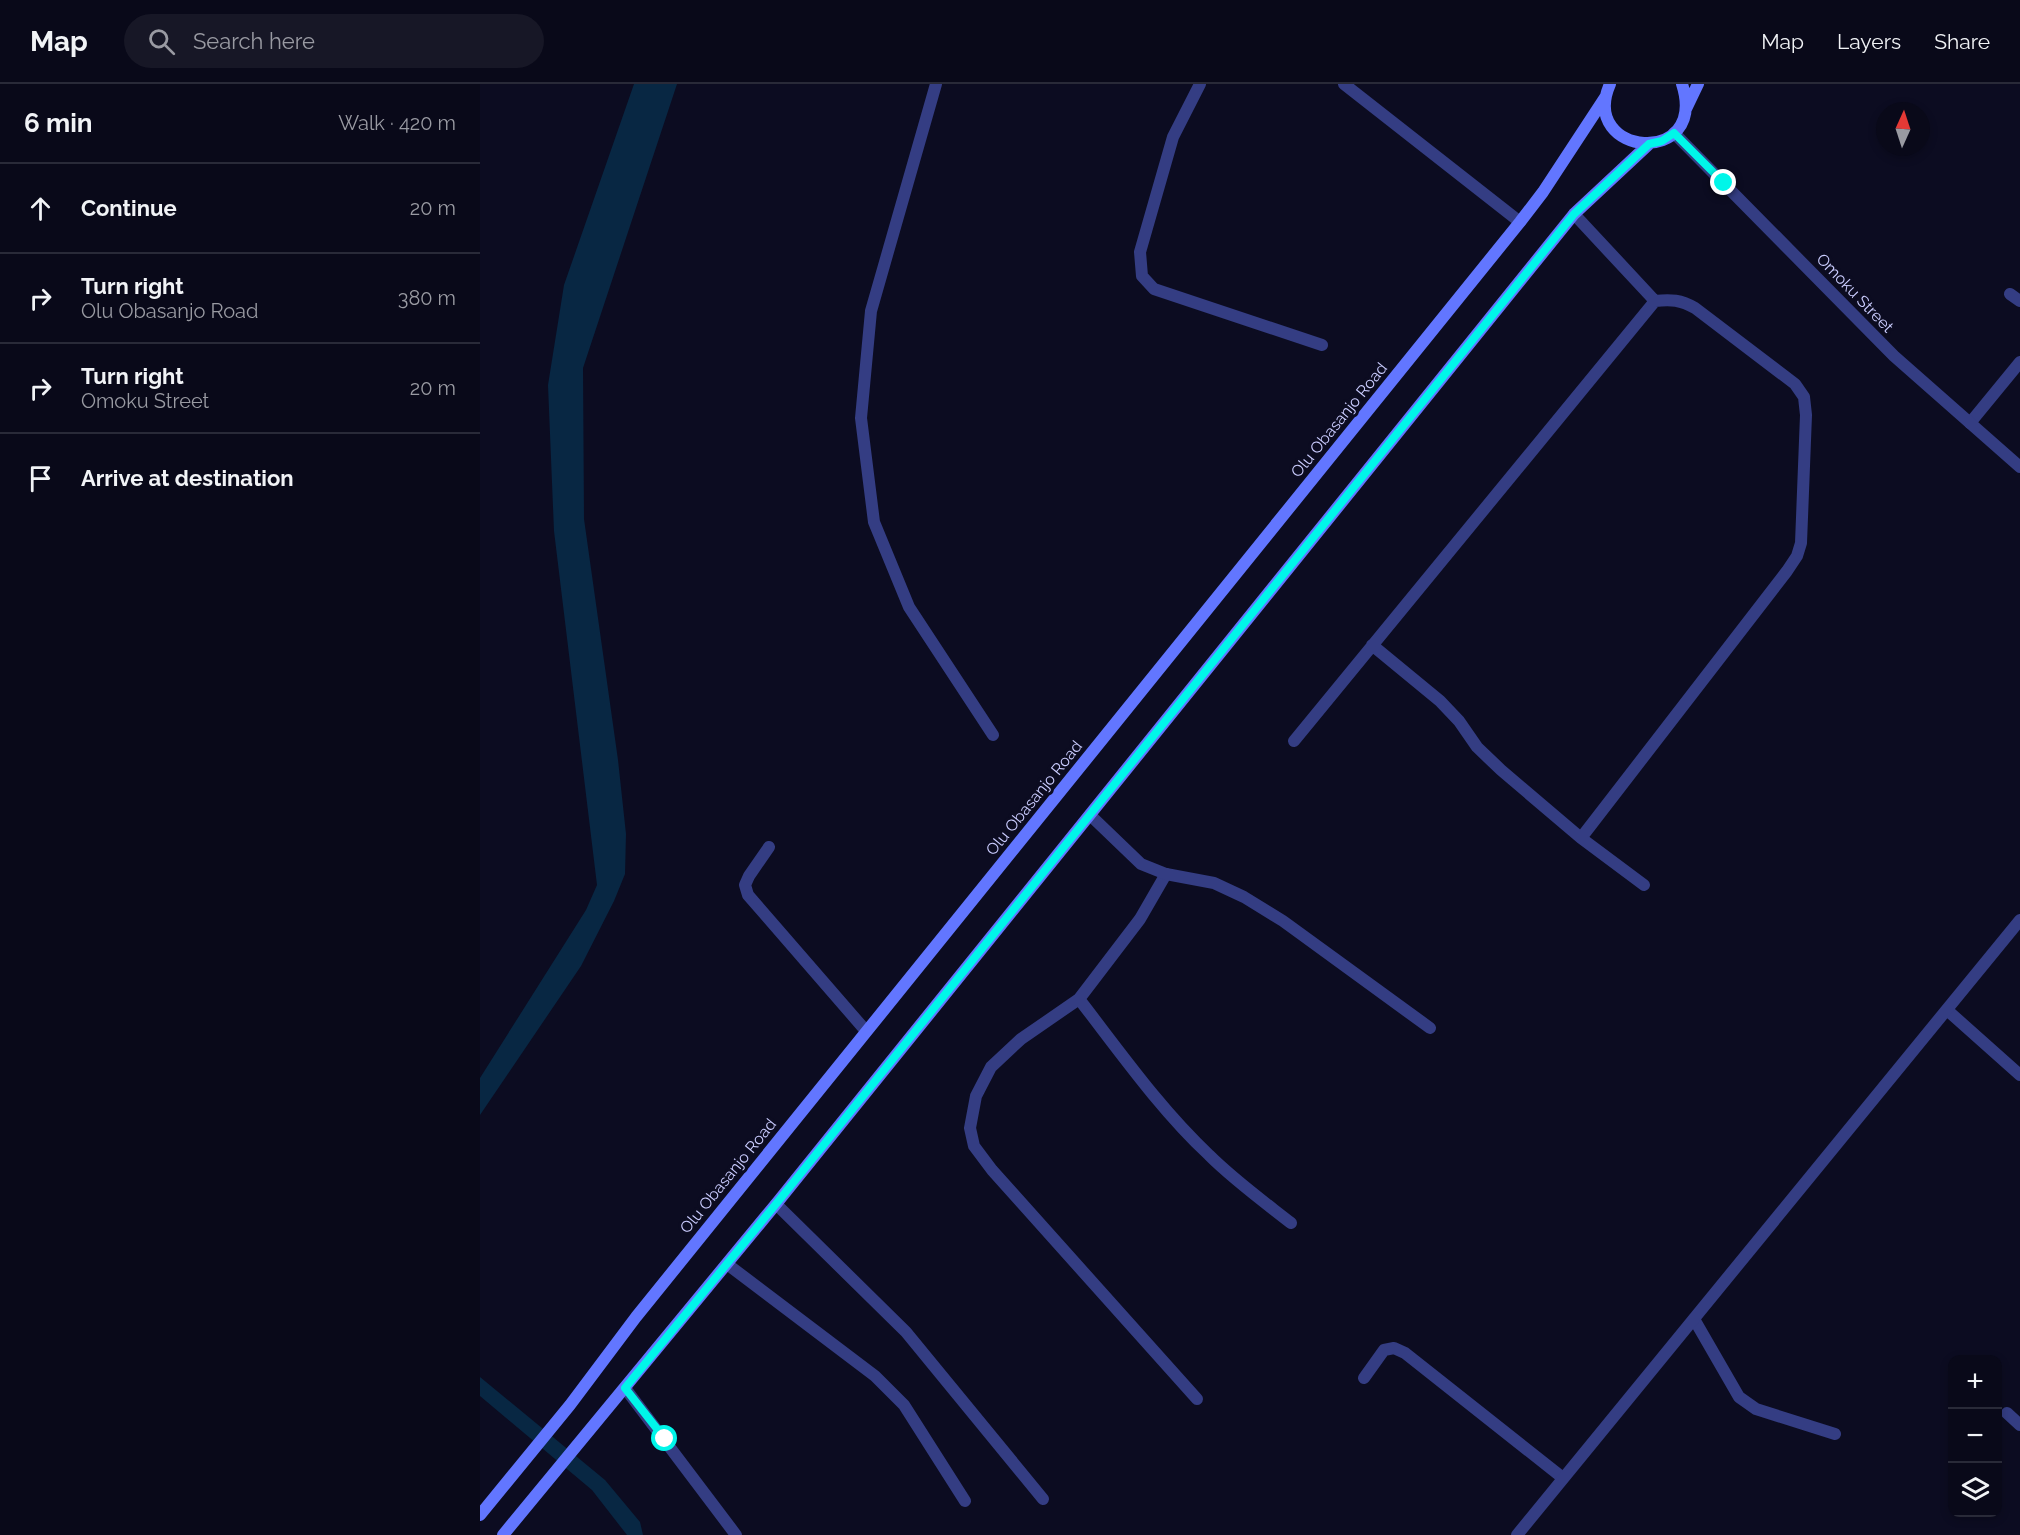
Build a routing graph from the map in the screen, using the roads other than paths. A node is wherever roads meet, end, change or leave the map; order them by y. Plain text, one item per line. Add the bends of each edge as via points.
1 (936, 84) edge
2 (1200, 84) edge
3 (1344, 84) edge
4 (1682, 84) edge
5 (1698, 84) edge
6 (1608, 90) edge
7 (1686, 110) junction
8 (1674, 133) junction
9 (1649, 144) junction
10 (1574, 214) junction
11 (1520, 222) junction
12 (1655, 301) junction
13 (1322, 345) dead end
14 (2020, 362) edge
15 (1970, 423) junction
16 (2020, 467) edge
17 (1372, 645) junction
18 (993, 735) dead end
19 (1294, 741) dead end
20 (1090, 815) junction
21 (1581, 838) junction
22 (769, 847) dead end
23 (1166, 874) junction
24 (1644, 885) dead end
25 (2020, 920) edge
26 (1079, 999) junction
27 (1947, 1010) junction
28 (1430, 1028) dead end
29 (866, 1031) junction
30 (2020, 1075) edge
31 (776, 1204) junction
32 (1291, 1223) dead end
33 (727, 1264) junction
34 (1694, 1319) junction
35 (1364, 1378) dead end
36 (625, 1388) junction
37 (1197, 1399) dead end
38 (2007, 1413) dead end
39 (2020, 1425) edge
40 (1835, 1434) dead end
41 (1563, 1478) junction
42 (1043, 1499) dead end
43 (965, 1501) dead end
44 (480, 1515) edge
45 (503, 1535) edge
46 (736, 1535) edge
47 (1517, 1535) edge

1 - 18 street via 872,311 861,418 874,522 909,607
2 - 13 street via 1173,136 1140,252 1142,276 1154,289
3 - 11 street
4 - 7 main road
5 - 7 main road
6 - 9 main road via 1605,108 1615,131 1625,139
6 - 11 main road, Olu Obasanjo Road via 1544,192
7 - 8 main road
8 - 9 main road
8 - 15 street, Omoku Street via 1894,356
9 - 10 main road
10 - 12 street
10 - 20 main road
11 - 29 main road, Olu Obasanjo Road
12 - 17 street
12 - 21 street via 1672,299 1695,308 1795,384 1804,397 1801,543 1787,571
14 - 15 street
15 - 16 street, Omoku Street
17 - 19 street
17 - 21 street via 1440,701 1477,747
20 - 23 street via 1141,864
20 - 31 main road
21 - 24 street
22 - 29 street via 749,876 748,895
23 - 26 street via 1140,919
23 - 28 street via 1214,883 1244,897
25 - 27 street
26 - 32 street via 1209,1155
26 - 37 street via 1021,1038 991,1067 976,1096 970,1128 974,1146 1028,1212
27 - 30 street
27 - 34 street
29 - 44 main road, Olu Obasanjo Road
31 - 33 main road
31 - 42 street via 906,1332
33 - 36 main road
33 - 43 street via 875,1376 904,1405
34 - 40 street via 1739,1397 1756,1409
34 - 41 street
35 - 41 street via 1384,1350 1394,1348 1405,1353
36 - 45 main road
36 - 46 street
38 - 39 street
41 - 47 street

